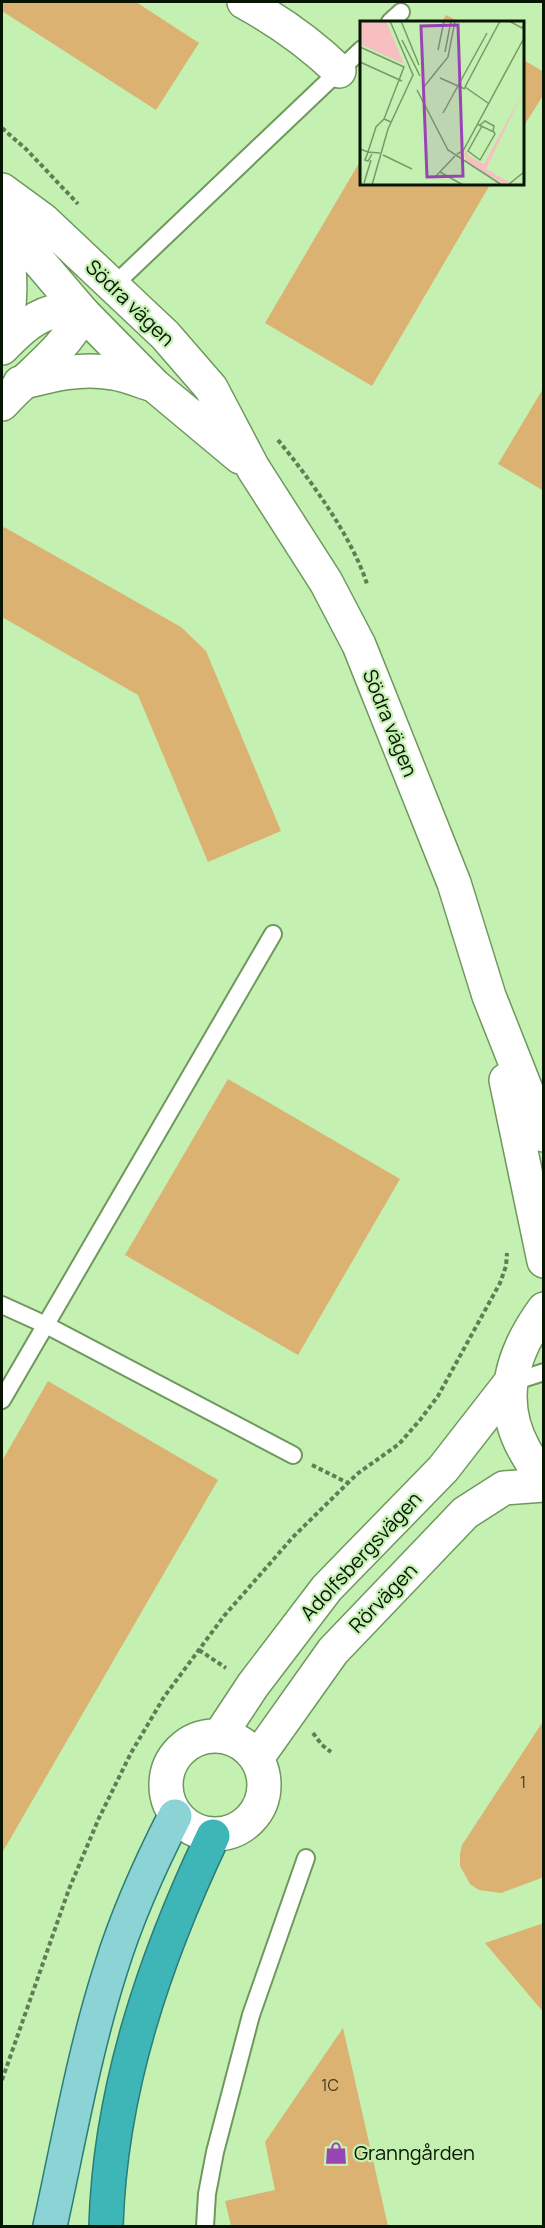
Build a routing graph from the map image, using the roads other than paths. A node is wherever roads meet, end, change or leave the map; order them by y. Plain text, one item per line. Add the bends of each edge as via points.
1 (244, 2) edge
2 (351, 60) edge
3 (2, 209) edge
4 (113, 286) junction
5 (83, 313) junction
6 (2, 336) edge
7 (2, 348) edge
8 (155, 386) junction
9 (11, 393) edge
10 (253, 468) junction
11 (273, 934) dead end
12 (489, 996) junction
13 (543, 1135) edge
14 (543, 1261) edge
15 (2, 1305) edge
16 (543, 1309) edge
17 (46, 1325) junction
18 (543, 1372) edge
19 (510, 1383) junction
20 (2, 1400) edge
21 (293, 1455) road end
22 (543, 1475) edge
23 (543, 1485) edge
24 (220, 1735) junction
25 (257, 1758) junction
26 (175, 1816) junction
27 (213, 1836) junction
28 (306, 1858) dead end
29 (50, 2226) edge
30 (105, 2226) edge
31 (205, 2226) edge

1 - 2 main road via 313,46
2 - 4 lane
3 - 4 main road, Södra vägen via 43,220
3 - 5 main road, Södra vägen
3 - 6 main road via 9,287
4 - 5 main road
4 - 10 main road, Södra vägen via 165,335 211,388
5 - 7 main road via 60,310 43,315
5 - 8 main road, Södra vägen
5 - 9 main road via 75,330
8 - 9 main road via 114,373 88,370 46,376
8 - 10 main road, Södra vägen
10 - 12 main road, Södra vägen via 326,582 359,645 454,883
11 - 17 lane
12 - 13 main road, Södra vägen
12 - 14 main road, Södra vägen
15 - 17 lane
16 - 19 main road via 527,1335
17 - 20 lane
17 - 21 lane
18 - 19 lane
19 - 22 main road via 509,1404 518,1438
19 - 24 main road, Adolfsbergsvägen via 443,1469 320,1597 259,1676
23 - 25 main road, Rörvägen via 504,1488 465,1513 333,1651
24 - 25 main road via 241,1742
24 - 26 main road via 190,1741 171,1759 164,1789
25 - 27 main road via 265,1783 258,1811 241,1828
26 - 27 main road via 190,1829
26 - 29 main road via 111,1966 87,2053
27 - 30 highway via 183,1899 140,2019 114,2139
28 - 31 lane via 250,2015 215,2152

